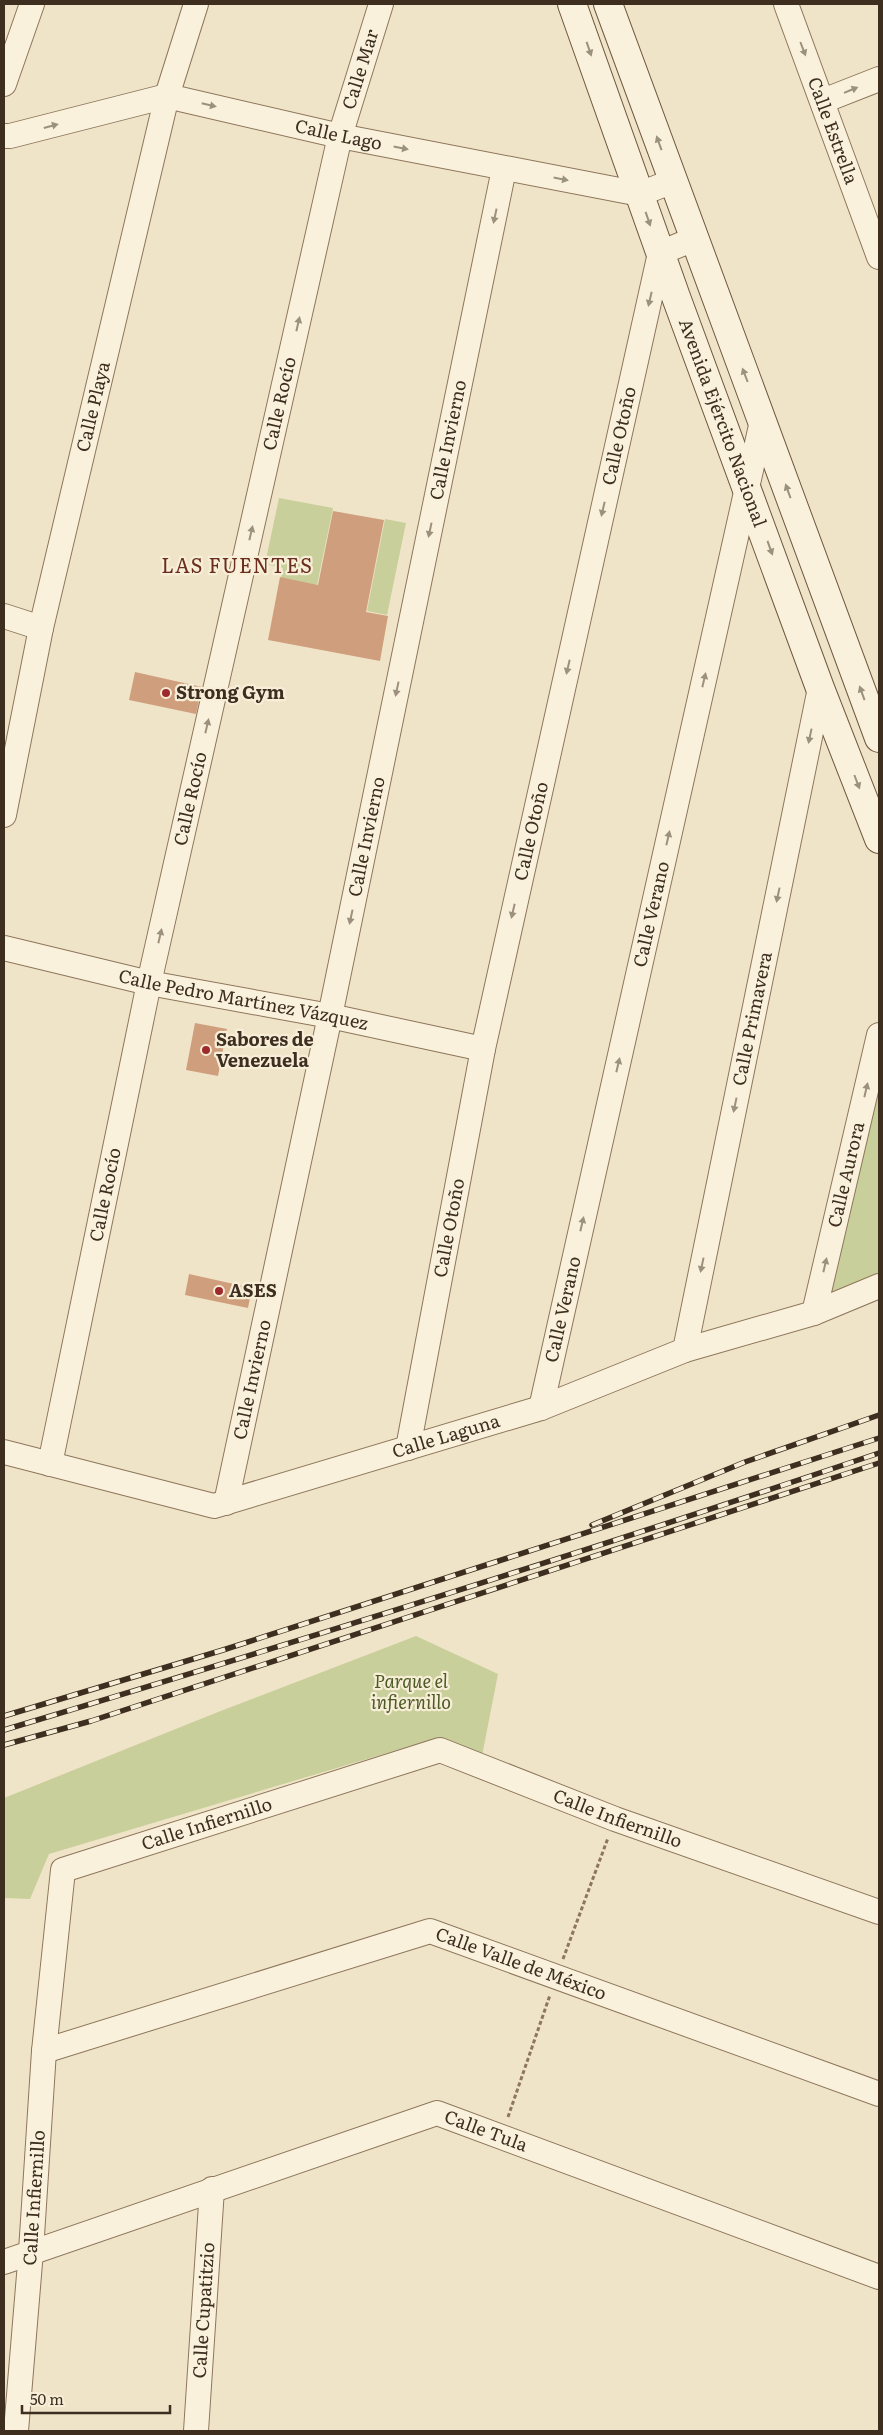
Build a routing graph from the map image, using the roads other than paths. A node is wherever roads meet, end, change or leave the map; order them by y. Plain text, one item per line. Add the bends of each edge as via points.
1 (32, 4) edge
2 (196, 4) edge
3 (381, 4) edge
4 (572, 4) edge
5 (608, 4) edge
6 (786, 4) edge
7 (879, 79) edge
8 (4, 84) edge
9 (167, 96) junction
10 (823, 101) junction
11 (4, 136) edge
12 (340, 136) junction
13 (504, 169) junction
14 (673, 182) junction
15 (640, 194) junction
16 (871, 213) edge
17 (694, 238) junction
18 (660, 253) junction
19 (879, 257) edge
20 (762, 421) junction
21 (747, 486) junction
22 (4, 616) edge
23 (41, 628) junction
24 (820, 688) junction
25 (879, 738) edge
26 (7, 785) edge
27 (4, 815) edge
28 (879, 840) edge
29 (4, 948) edge
30 (149, 983) junction
31 (330, 1016) junction
32 (879, 1035) edge
33 (483, 1049) junction
34 (879, 1286) edge
35 (814, 1313) junction
36 (685, 1350) junction
37 (541, 1408) junction
38 (408, 1448) junction
39 (4, 1452) edge
40 (50, 1464) junction
41 (226, 1503) junction
42 (879, 1912) edge
43 (44, 2051) junction
44 (879, 2094) edge
45 (212, 2189) junction
46 (31, 2251) junction
47 (4, 2262) edge
48 (879, 2277) edge
49 (16, 2431) edge
50 (196, 2431) edge

1 - 8 street
2 - 9 street, Calle Playa
3 - 12 street, Calle Mar
4 -> 15 main road, Avenida Ejército Nacional
14 -> 5 main road, Avenida Ejército Nacional
6 -> 10 street, Calle Estrella
10 -> 7 street
11 -> 9 street, Calle Lago
9 -> 12 street, Calle Lago
9 - 23 street, Calle Playa
10 - 16 street, Calle Estrella
12 -> 13 street, Calle Lago
30 -> 12 street, Calle Rocío
13 -> 15 street, Calle Lago
13 -> 31 street, Calle Invierno
14 - 15 street
14 - 17 main road, Avenida Ejército Nacional
15 -> 18 main road, Avenida Ejército Nacional
16 - 19 street, Calle Estrella
17 - 18 street
20 -> 17 main road, Avenida Ejército Nacional
18 - 21 main road, Avenida Ejército Nacional
18 -> 33 street, Calle Otoño
20 - 21 street, Calle Verano
25 -> 20 main road, Avenida Ejército Nacional
21 -> 24 main road, Avenida Ejército Nacional
37 -> 21 street, Calle Verano
22 - 23 street
23 - 26 street, Calle Playa
24 -> 28 main road, Avenida Ejército Nacional
24 -> 36 street, Calle Primavera
26 - 27 street, Calle Playa
29 - 30 street, Calle Pedro Martínez Vázquez
30 - 31 street, Calle Pedro Martínez Vázquez
30 - 40 street, Calle Rocío
31 - 33 street, Calle Pedro Martínez Vázquez
31 - 41 street, Calle Invierno
35 -> 32 street, Calle Aurora
33 - 38 street, Calle Otoño
34 - 35 street, Calle Laguna
35 - 36 street, Calle Laguna
36 - 37 street, Calle Laguna
37 - 38 street, Calle Laguna
38 - 41 street, Calle Laguna
39 - 40 street, Calle Laguna
40 - 41 street, Calle Laguna via 214,1506
42 - 43 street, Calle Infiernillo via 615,1819 440,1750 63,1870
43 - 44 street, Calle Valle de México via 430,1931
43 - 46 street, Calle Infiernillo
45 - 46 street, Calle Tula
45 - 48 street, Calle Tula via 436,2113
45 - 50 street, Calle Cupatitzio
46 - 47 street, Calle Tula
46 - 49 street, Calle Infiernillo

